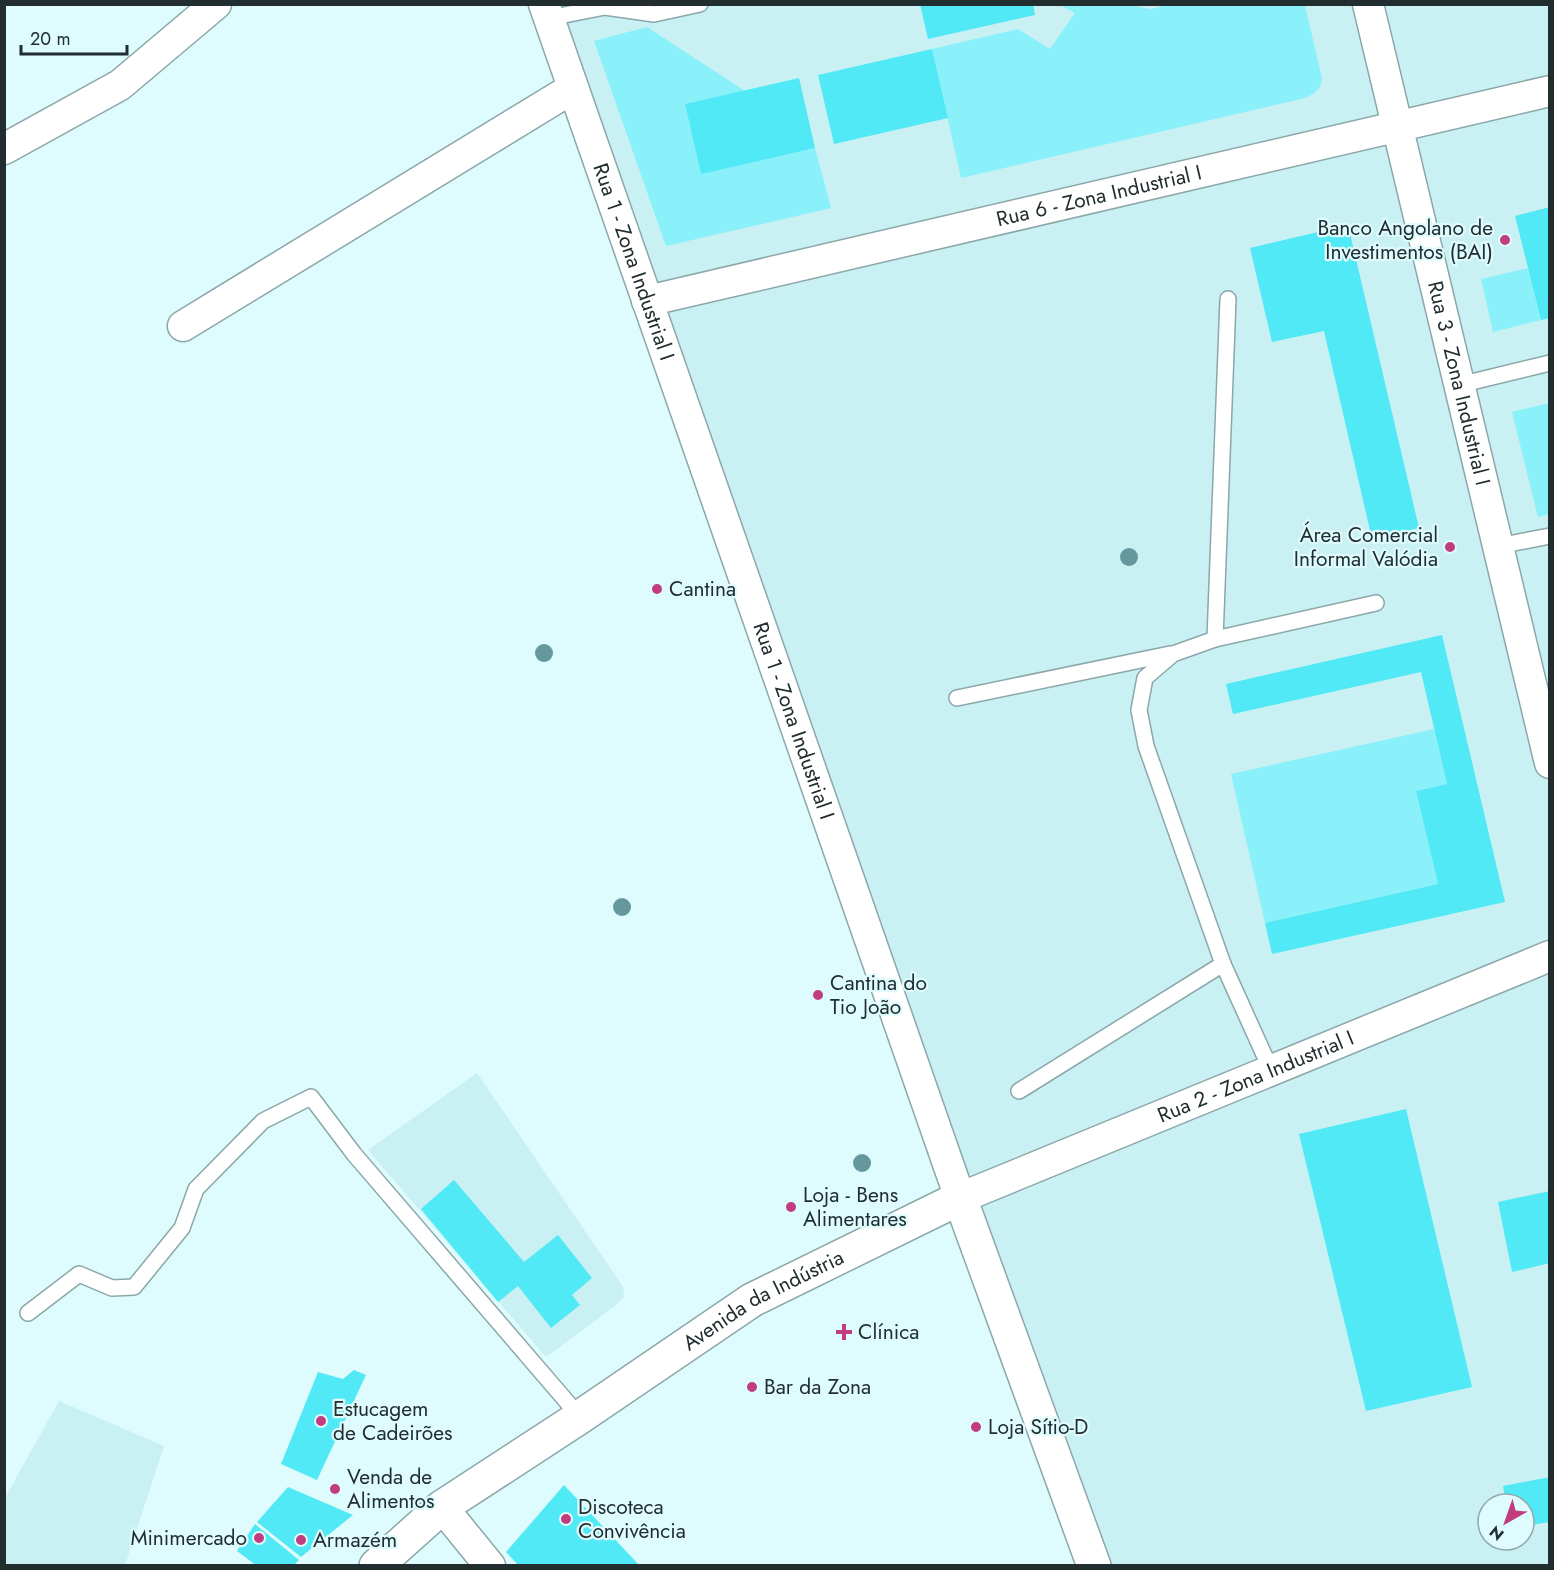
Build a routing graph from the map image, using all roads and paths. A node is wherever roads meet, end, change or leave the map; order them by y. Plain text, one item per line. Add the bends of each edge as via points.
1 (216, 4) edge
2 (700, 4) edge
3 (1368, 4) edge
4 (607, 6) edge
5 (546, 11) edge
6 (573, 88) junction
7 (1550, 91) edge
8 (1397, 127) junction
9 (4, 149) edge
10 (1228, 299) dead end
11 (647, 301) junction
12 (183, 326) dead end
13 (1550, 363) edge
14 (1459, 385) junction
15 (1550, 536) edge
16 (1498, 546) junction
17 (1376, 603) dead end
18 (1215, 639) junction
19 (1173, 654) junction
20 (957, 698) dead end
21 (1543, 711) edge
22 (1550, 763) edge
23 (1550, 956) edge
24 (1222, 964) junction
25 (1270, 1070) junction
26 (1019, 1091) dead end
27 (960, 1198) junction
28 (28, 1313) dead end
29 (580, 1417) junction
30 (442, 1507) junction
31 (376, 1566) edge
32 (490, 1566) edge
33 (1095, 1566) edge

1 - 9 street via 120,86
2 - 4 lane via 654,14
3 - 8 street, Rua 3 - Zona Industrial I
4 - 5 lane
5 - 6 street, Rua 1 - Zona Industrial I
6 - 11 street, Rua 1 - Zona Industrial I
6 - 12 street
7 - 8 street, Rua 6 - Zona Industrial I
8 - 11 street, Rua 6 - Zona Industrial I
8 - 14 street, Rua 3 - Zona Industrial I
10 - 18 lane
11 - 27 street, Rua 1 - Zona Industrial I
13 - 14 lane
14 - 16 street, Rua 3 - Zona Industrial I
15 - 16 lane
16 - 21 street, Rua 3 - Zona Industrial I
17 - 18 lane
18 - 19 lane
19 - 20 lane
19 - 24 lane via 1144,678 1139,710 1146,746
21 - 22 street, Rua 3 - Zona Industrial I
23 - 25 street, Rua 2 - Zona Industrial I
24 - 25 lane
24 - 26 lane
25 - 27 street, Rua 2 - Zona Industrial I
27 - 29 street, Avenida da Indústria via 752,1300
27 - 33 street
28 - 29 lane via 79,1274 112,1288 134,1287 182,1228 196,1190 263,1121 311,1097 354,1154
29 - 30 street, Avenida da Indústria
30 - 31 street, Avenida da Indústria
30 - 32 street

